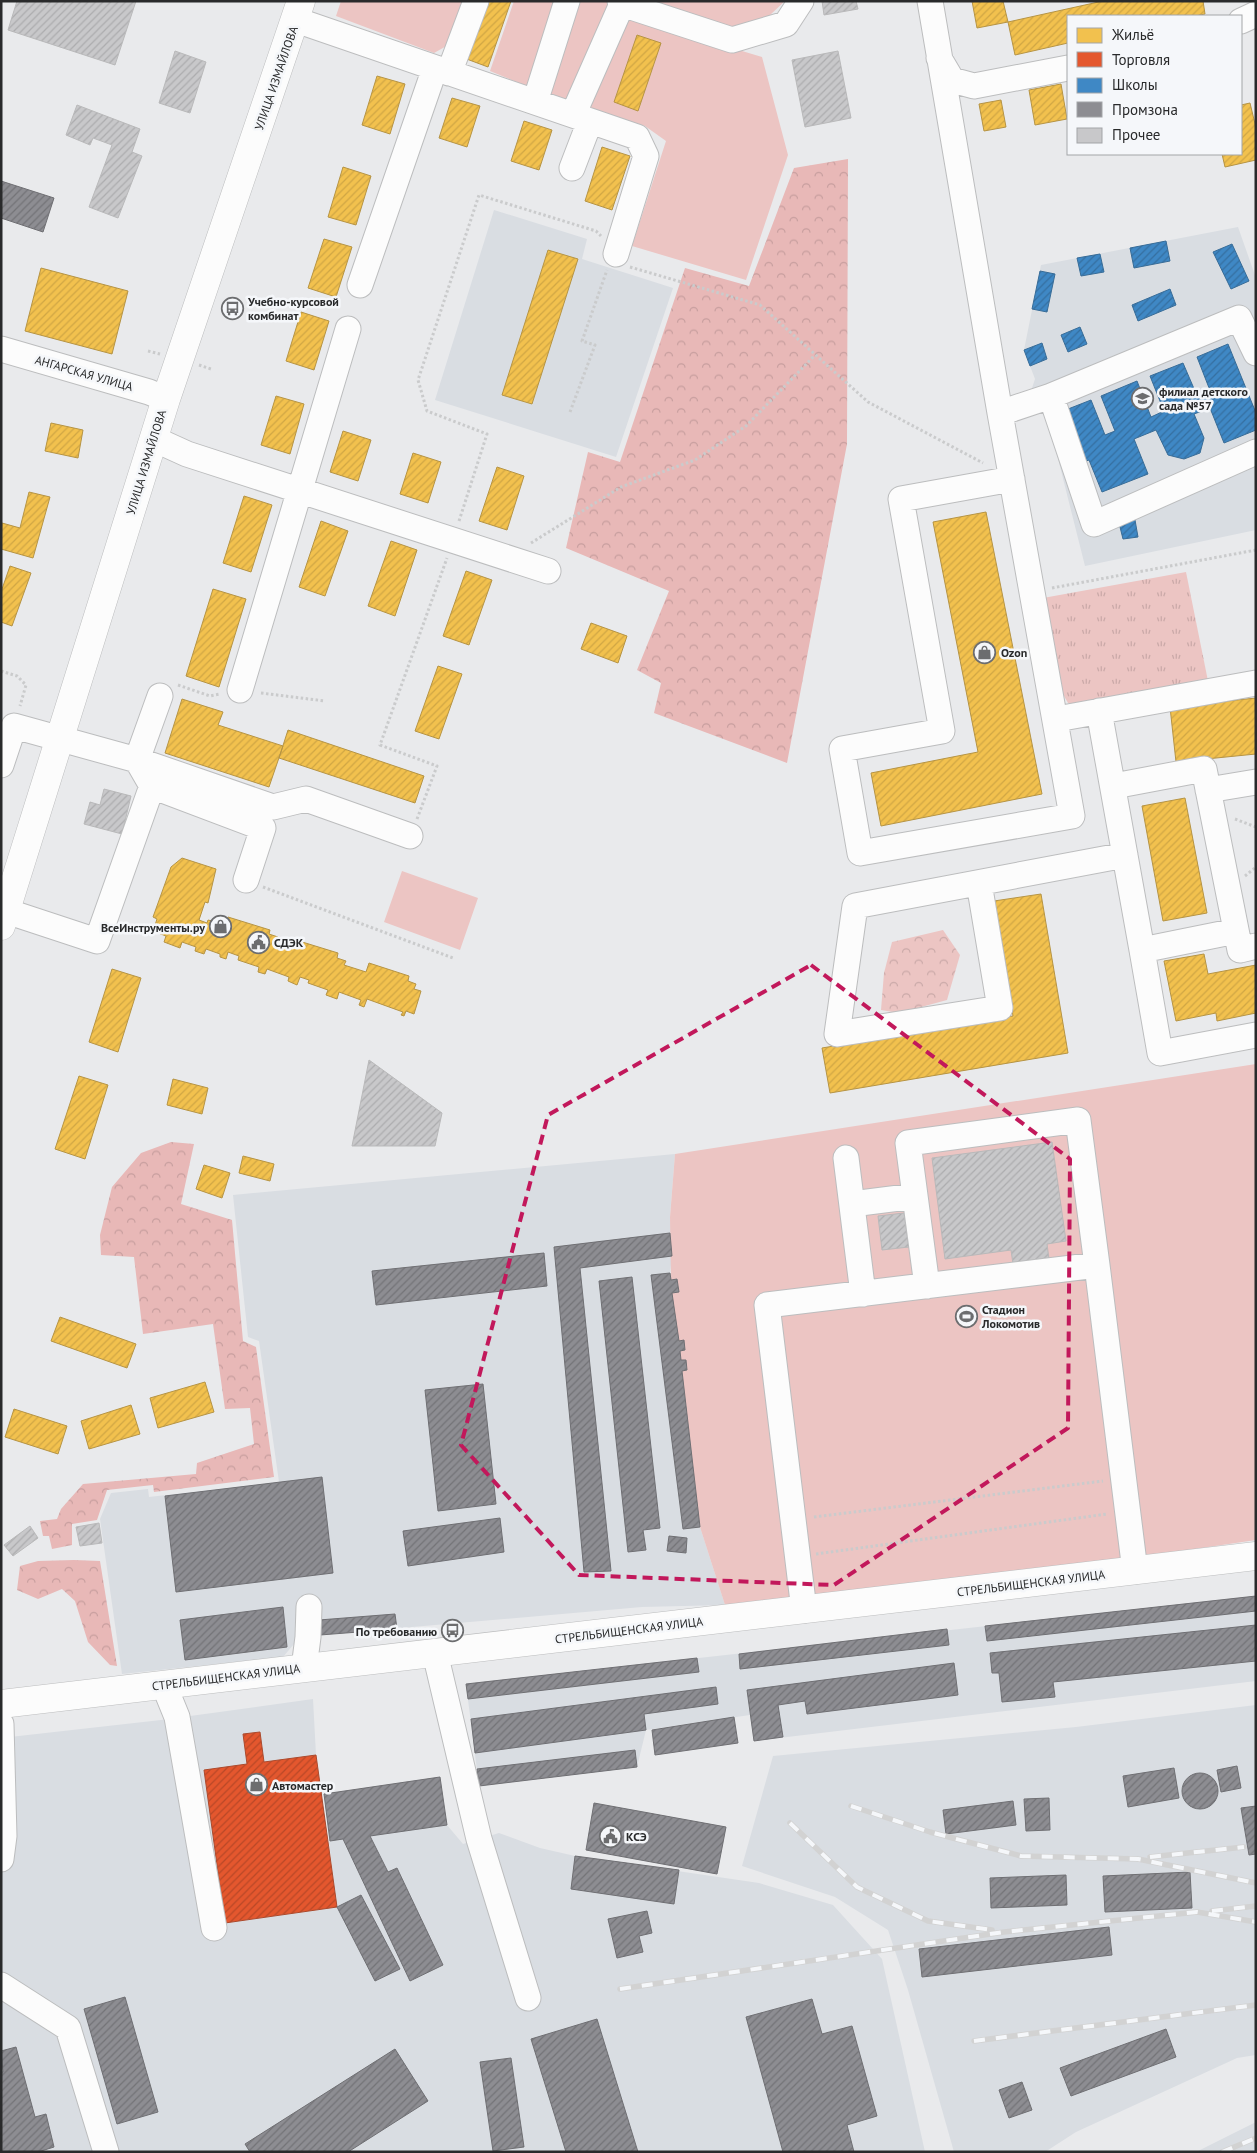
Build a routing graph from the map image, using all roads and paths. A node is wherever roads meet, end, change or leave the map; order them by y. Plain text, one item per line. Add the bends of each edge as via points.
1 (476, 1) edge
2 (567, 1) edge
3 (801, 1) edge
4 (930, 1) edge
5 (621, 3) edge
6 (299, 11) edge
7 (1256, 14) edge
8 (1242, 21) edge
9 (939, 58) junction
10 (1067, 68) edge
11 (442, 70) junction
12 (535, 102) junction
13 (581, 118) junction
14 (572, 168) dead end
15 (612, 261) junction
16 (360, 285) dead end
17 (348, 329) dead end
18 (1, 349) edge
19 (1256, 353) edge
20 (815, 355) junction
21 (1051, 396) junction
22 (166, 399) junction
23 (570, 412) dead end
24 (1000, 413) junction
25 (154, 439) junction
26 (1256, 452) edge
27 (1012, 479) junction
28 (299, 491) junction
29 (453, 541) junction
30 (1256, 550) edge
31 (507, 558) junction
32 (548, 571) dead end
33 (1032, 592) junction
34 (1, 671) edge
35 (1256, 683) edge
36 (240, 690) dead end
37 (160, 696) dead end
38 (1099, 712) junction
39 (1057, 719) junction
40 (14, 726) junction
41 (60, 738) junction
42 (137, 760) junction
43 (1, 765) edge
44 (1256, 782) edge
45 (152, 786) junction
46 (1114, 786) junction
47 (1208, 790) junction
48 (410, 836) joint
49 (1125, 855) junction
50 (246, 880) joint
51 (979, 883) junction
52 (4, 918) edge
53 (1236, 932) junction
54 (1256, 946) edge
55 (1142, 950) junction
56 (453, 958) dead end
57 (1256, 1035) edge
58 (846, 1158) dead end
59 (915, 1196) junction
60 (852, 1204) junction
61 (1097, 1265) junction
62 (927, 1286) junction
63 (863, 1294) junction
64 (1123, 1478) junction
65 (1128, 1512) junction
66 (793, 1520) junction
67 (1256, 1556) edge
68 (797, 1557) junction
69 (1135, 1571) junction
70 (309, 1607) dead end
71 (804, 1610) junction
72 (435, 1653) junction
73 (304, 1668) junction
74 (164, 1684) junction
75 (1, 1704) edge
76 (1, 1724) edge
77 (1, 1859) edge
78 (214, 1928) dead end
79 (1, 1985) edge
80 (528, 1998) dead end
81 (106, 2152) edge

1 - 11 street
2 - 12 street
3 - 5 street via 786,24 732,40
4 - 9 street
5 - 13 street
6 - 11 street
6 - 22 main road, УЛИЦА ИЗМАЙЛОВА
7 - 8 street
9 - 10 street via 952,80 974,86
9 - 24 street
11 - 12 street
11 - 16 street
12 - 13 street
13 - 14 street
13 - 15 street via 637,137 646,156
15 - 20 path via 760,305
15 - 23 path via 582,341 595,345
15 - 29 path via 596,230 478,195 418,380 427,411 487,434
17 - 28 street
18 - 22 street, АНГАРСКАЯ УЛИЦА
19 - 21 street via 1239,318
20 - 27 path via 868,402
20 - 31 path via 746,426 696,460 621,487
21 - 24 street
21 - 26 street via 1094,524
22 - 25 main road, УЛИЦА ИЗМАЙЛОВА
24 - 27 street
25 - 28 street via 187,454
25 - 41 main road, УЛИЦА ИЗМАЙЛОВА
27 - 33 street
27 - 39 street via 901,499 942,731 842,749 860,853 1072,816
28 - 29 street
28 - 36 street
29 - 31 street
29 - 48 path via 380,745 437,766
30 - 33 path
31 - 32 street
33 - 39 street
34 - 40 path via 17,676 26,685
35 - 38 street
37 - 42 street
38 - 39 street
38 - 46 street
40 - 41 street
40 - 43 street
41 - 42 street
41 - 52 main road, УЛИЦА ИЗМАЙЛОВА
42 - 45 street
42 - 48 street via 273,807 306,799
44 - 47 street
45 - 50 street via 263,828
45 - 52 street via 97,940
46 - 47 street via 1204,769
46 - 49 street
47 - 53 street
49 - 51 street
49 - 55 street
50 - 56 path
51 - 51 street via 855,906 837,1034 1000,1008
53 - 54 street via 1240,950
53 - 55 street
55 - 57 street via 1160,1053
58 - 60 street
59 - 60 street
59 - 61 street via 908,1143 1078,1120
59 - 62 street
60 - 63 street
61 - 62 street
61 - 64 street
62 - 63 street
63 - 66 street via 767,1305
64 - 65 street
64 - 66 path
65 - 68 path
65 - 69 street
66 - 68 street
67 - 69 main road, СТРЕЛЬБИЩЕНСКАЯ УЛИЦА
68 - 71 street
69 - 71 main road, СТРЕЛЬБИЩЕНСКАЯ УЛИЦА
70 - 73 street
71 - 72 main road, СТРЕЛЬБИЩЕНСКАЯ УЛИЦА
72 - 73 main road, СТРЕЛЬБИЩЕНСКАЯ УЛИЦА
72 - 80 street via 479,1839
73 - 74 main road, СТРЕЛЬБИЩЕНСКАЯ УЛИЦА
74 - 75 main road, СТРЕЛЬБИЩЕНСКАЯ УЛИЦА
74 - 78 street via 177,1718
76 - 77 street via 4,1826
79 - 81 street via 68,2028

